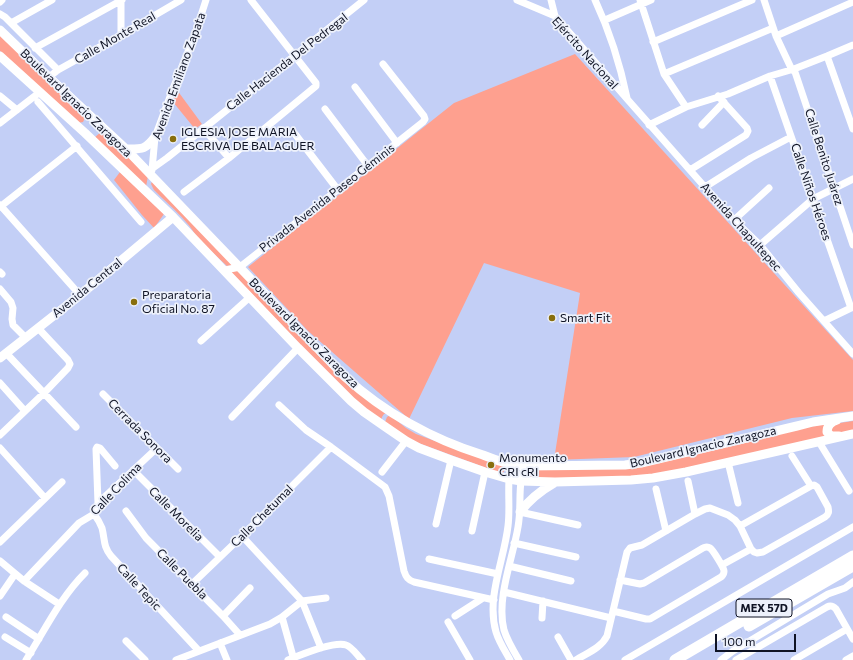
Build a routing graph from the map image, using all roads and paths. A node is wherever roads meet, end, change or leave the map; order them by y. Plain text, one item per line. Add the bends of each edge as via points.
1 (52, 0) edge
2 (122, 0) edge
3 (181, 0) edge
4 (206, 0) edge
5 (251, 0) edge
6 (364, 0) edge
7 (516, 0) edge
8 (551, 0) edge
9 (596, 0) edge
10 (651, 0) edge
11 (752, 0) edge
12 (764, 0) edge
13 (641, 2) edge
14 (853, 2) edge
15 (0, 14) edge
16 (555, 16) junction
17 (605, 20) junction
18 (11, 24) junction
19 (773, 28) junction
20 (0, 30) edge
21 (121, 36) junction
22 (776, 36) junction
23 (653, 42) junction
24 (853, 45) edge
25 (36, 48) junction
26 (0, 56) edge
27 (295, 56) junction
28 (827, 56) junction
29 (383, 64) dead end
30 (793, 69) junction
31 (58, 70) junction
32 (664, 74) junction
33 (770, 76) junction
34 (48, 77) junction
35 (355, 87) dead end
36 (40, 92) junction
37 (0, 96) edge
38 (721, 99) junction
39 (628, 100) junction
40 (38, 102) dead end
41 (686, 107) junction
42 (325, 109) dead end
43 (17, 110) junction
44 (97, 122) junction
45 (0, 123) edge
46 (650, 125) junction
47 (702, 125) dead end
48 (203, 128) junction
49 (853, 129) edge
50 (85, 134) junction
51 (294, 134) dead end
52 (155, 137) junction
53 (791, 137) junction
54 (397, 142) junction
55 (77, 146) junction
56 (126, 149) junction
57 (229, 158) junction
58 (368, 166) junction
59 (690, 170) junction
60 (152, 172) junction
61 (853, 179) edge
62 (705, 187) junction
63 (769, 188) dead end
64 (834, 188) junction
65 (338, 190) junction
66 (184, 192) dead end
67 (813, 199) junction
68 (0, 206) edge
69 (173, 217) junction
70 (734, 220) junction
71 (141, 222) dead end
72 (196, 240) junction
73 (760, 245) junction
74 (853, 245) edge
75 (240, 267) junction
76 (225, 270) junction
77 (0, 289) edge
78 (80, 295) junction
79 (250, 297) junction
80 (852, 308) edge
81 (824, 321) junction
82 (38, 328) junction
83 (26, 338) junction
84 (201, 341) dead end
85 (298, 348) junction
86 (852, 352) edge
87 (3, 356) edge
88 (0, 383) edge
89 (44, 394) junction
90 (103, 394) dead end
91 (279, 405) dead end
92 (25, 412) junction
93 (394, 413) junction
94 (853, 416) edge
95 (232, 417) dead end
96 (840, 418) junction
97 (0, 423) edge
98 (76, 427) dead end
99 (387, 428) junction
100 (6, 430) junction
101 (0, 435) edge
102 (850, 436) edge
103 (406, 441) junction
104 (819, 442) junction
105 (331, 446) junction
106 (0, 448) edge
107 (157, 448) junction
108 (792, 456) dead end
109 (451, 460) junction
110 (728, 462) junction
111 (511, 465) junction
112 (115, 466) dead end
113 (524, 466) junction
114 (178, 469) dead end
115 (133, 470) junction
116 (382, 472) dead end
117 (485, 472) junction
118 (509, 479) junction
119 (521, 481) junction
120 (688, 481) dead end
121 (62, 482) dead end
122 (555, 482) junction
123 (811, 486) junction
124 (656, 489) dead end
125 (849, 491) dead end
126 (45, 498) junction
127 (738, 503) dead end
128 (98, 504) junction
129 (126, 511) dead end
130 (520, 512) junction
131 (94, 514) junction
132 (695, 514) junction
133 (436, 524) dead end
134 (578, 524) dead end
135 (740, 526) junction
136 (853, 527) edge
137 (472, 531) dead end
138 (666, 531) junction
139 (242, 536) junction
140 (0, 542) edge
141 (514, 543) junction
142 (751, 549) junction
143 (853, 556) edge
144 (220, 557) junction
145 (576, 557) dead end
146 (429, 559) dead end
147 (0, 561) edge
148 (722, 565) junction
149 (509, 566) junction
150 (853, 566) edge
151 (85, 573) dead end
152 (15, 574) junction
153 (498, 574) junction
154 (24, 580) junction
155 (620, 580) junction
156 (571, 581) dead end
157 (853, 582) edge
158 (192, 584) junction
159 (250, 588) dead end
160 (504, 592) junction
161 (0, 596) edge
162 (326, 598) dead end
163 (483, 598) junction
164 (494, 600) junction
165 (302, 601) junction
166 (543, 601) junction
167 (59, 604) junction
168 (612, 614) junction
169 (223, 616) junction
170 (455, 616) dead end
171 (6, 617) dead end
172 (282, 617) junction
173 (542, 618) dead end
174 (448, 622) dead end
175 (847, 629) junction
176 (240, 635) junction
177 (558, 637) dead end
178 (5, 638) dead end
179 (39, 639) junction
180 (853, 639) edge
181 (126, 641) dead end
182 (220, 643) junction
183 (321, 648) junction
184 (199, 651) junction
185 (853, 656) edge
186 (28, 657) edge
187 (179, 659) edge
188 (292, 659) edge
189 (145, 660) edge
190 (227, 660) edge
191 (362, 660) edge
192 (470, 660) edge
193 (510, 660) edge
194 (519, 660) edge
195 (571, 660) edge
196 (576, 660) edge
197 (625, 660) edge
198 (675, 660) edge
199 (690, 660) edge
200 (721, 660) edge
201 (736, 660) edge
202 (794, 660) edge
203 (846, 660) edge

1 - 18 street
2 - 21 street
2 - 25 street
3 - 21 street, Calle Monte Real
4 - 52 street, Avenida Emiliano Zapata
5 - 27 street
6 - 27 street, Calle Hacienda Del Pedregal
7 - 16 street, Ejército Nacional
8 - 16 street
9 - 17 street
10 - 13 street
11 - 23 street
12 - 19 street, Calle Benito Juárez
13 - 17 street
13 - 23 street
14 - 22 street
15 - 18 street
16 - 39 street, Ejército Nacional
17 - 39 street
18 - 25 street
19 - 22 street, Calle Benito Juárez
19 - 32 street
20 - 34 main road, Boulevard Ignacio Zaragoza
21 - 31 street, Calle Monte Real
22 - 30 street, Calle Benito Juárez
23 - 32 street
24 - 28 street
25 - 31 street
26 - 36 main road, Boulevard Ignacio Zaragoza
27 - 48 street, Calle Hacienda Del Pedregal
27 - 57 street via 316,83 315,88
28 - 30 street
28 - 49 street
29 - 54 street, Privada Avenida Paseo Géminis via 425,119
30 - 33 street
30 - 64 street, Calle Benito Juárez
31 - 34 street, Calle Monte Real
32 - 41 street
33 - 38 street
33 - 53 street, Calle Niños Héroes
34 - 44 main road, Boulevard Ignacio Zaragoza
35 - 54 street
36 - 43 street
36 - 50 main road, Boulevard Ignacio Zaragoza
37 - 43 street
38 - 41 street
38 - 47 street
38 - 59 street via 748,131 746,135
39 - 46 street, Avenida Chapultepec
40 - 55 street
41 - 46 street
42 - 58 street
43 - 45 street
44 - 50 main road
44 - 56 main road, Boulevard Ignacio Zaragoza
46 - 59 street, Avenida Chapultepec
48 - 57 street
48 - 60 street, Calle Hacienda Del Pedregal
50 - 69 main road, Boulevard Ignacio Zaragoza
51 - 65 street
52 - 56 main road via 146,147
52 - 60 street, Avenida Emiliano Zapata
53 - 62 street
53 - 67 street, Calle Niños Héroes
54 - 58 street, Privada Avenida Paseo Géminis
55 - 68 street
55 - 71 street
56 - 60 main road, Boulevard Ignacio Zaragoza
57 - 66 street
58 - 65 street, Privada Avenida Paseo Géminis
59 - 62 street, Avenida Chapultepec
60 - 72 main road via 149,185 151,190 192,230
60 - 75 main road, Boulevard Ignacio Zaragoza
61 - 64 street
62 - 70 street, Avenida Chapultepec
63 - 70 street
64 - 67 street
64 - 74 street, Calle Benito Juárez
65 - 75 street, Privada Avenida Paseo Géminis
67 - 73 street
67 - 80 street, Calle Niños Héroes
68 - 78 street
69 - 72 main road, Boulevard Ignacio Zaragoza
69 - 78 main road, Avenida Central
70 - 73 street, Avenida Chapultepec
72 - 76 main road, Boulevard Ignacio Zaragoza
73 - 81 street, Avenida Chapultepec
75 - 76 street, Privada Avenida Paseo Géminis
75 - 93 main road, Boulevard Ignacio Zaragoza via 345,377
76 - 79 main road, Boulevard Ignacio Zaragoza
77 - 83 street via 11,302 13,325
78 - 82 main road, Avenida Central
79 - 84 street
79 - 85 main road, Boulevard Ignacio Zaragoza
80 - 81 street
81 - 86 street, Avenida Chapultepec
82 - 83 main road, Avenida Central
82 - 89 street via 70,364
83 - 87 main road, Avenida Central
85 - 95 street
85 - 99 main road, Boulevard Ignacio Zaragoza via 351,401
87 - 89 street
88 - 92 street
89 - 92 street
89 - 98 street
90 - 107 street, Cerrada Sonora
91 - 105 street via 306,430
92 - 100 street
93 - 99 main road via 385,419
93 - 111 main road, Boulevard Ignacio Zaragoza via 438,438
94 - 96 main road, Boulevard Ignacio Zaragoza
96 - 102 main road via 829,424 827,432 831,436
96 - 113 main road, Boulevard Ignacio Zaragoza via 641,463
97 - 100 street
99 - 103 main road, Boulevard Ignacio Zaragoza
100 - 101 street
102 - 104 main road, Boulevard Ignacio Zaragoza
103 - 109 main road, Boulevard Ignacio Zaragoza
103 - 116 street
104 - 110 main road, Boulevard Ignacio Zaragoza
104 - 125 street
105 - 139 street, Calle Chetumal
105 - 163 street via 388,491 404,571 409,580
106 - 126 street
107 - 114 street, Cerrada Sonora
107 - 115 street, Calle Colima
108 - 123 street
109 - 117 main road, Boulevard Ignacio Zaragoza
109 - 133 street
110 - 122 main road, Boulevard Ignacio Zaragoza via 654,478
110 - 127 street
111 - 113 main road, Boulevard Ignacio Zaragoza
111 - 118 street
112 - 128 street via 97,447
113 - 119 street
115 - 128 street, Calle Colima
115 - 144 street, Calle Morelia
117 - 118 main road, Boulevard Ignacio Zaragoza
117 - 137 street
118 - 119 main road, Boulevard Ignacio Zaragoza
118 - 153 street via 509,526
119 - 122 main road, Boulevard Ignacio Zaragoza
119 - 130 street
120 - 132 street
121 - 126 street
122 - 130 main road via 536,495
123 - 135 street
123 - 142 street via 817,487 828,507 828,514 763,552 757,553
124 - 138 street
126 - 140 street
128 - 131 street, Calle Colima
129 - 158 street, Calle Puebla via 146,538
130 - 134 street
130 - 141 street
131 - 154 street, Calle Colima via 80,523
131 - 184 street, Calle Tepic via 102,528 106,551
132 - 135 street via 710,508 732,518
132 - 138 street
135 - 142 street
136 - 197 street
138 - 155 street via 640,547 628,550
139 - 144 street, Calle Chetumal
139 - 165 street
141 - 145 street
141 - 149 street
142 - 148 street
143 - 198 highway, MEX 57D
144 - 158 street, Calle Chetumal
146 - 153 street
147 - 152 street
148 - 155 street via 707,547 644,583
148 - 168 street via 724,575 652,618
149 - 156 street
149 - 160 street
150 - 199 highway, MEX 57D
151 - 167 street
152 - 154 street
152 - 161 street
153 - 164 street
154 - 167 street
155 - 168 street
157 - 200 street via 828,594
158 - 169 street, Calle Puebla
159 - 169 street
160 - 166 street
160 - 194 street via 504,630
162 - 165 street
163 - 164 street
163 - 170 street
164 - 193 street via 496,633
165 - 172 street
165 - 183 street
166 - 168 street
166 - 173 street
167 - 179 street
168 - 196 street via 601,645
169 - 176 street, Calle Puebla
171 - 179 street
172 - 176 street
172 - 188 street
174 - 192 street
175 - 180 street
175 - 201 street via 836,609 830,606
175 - 202 street
176 - 182 street
177 - 195 street
178 - 186 street
179 - 186 street
181 - 189 street
182 - 184 street
182 - 190 street
183 - 188 street
183 - 191 street via 345,645
184 - 187 street
185 - 203 street

